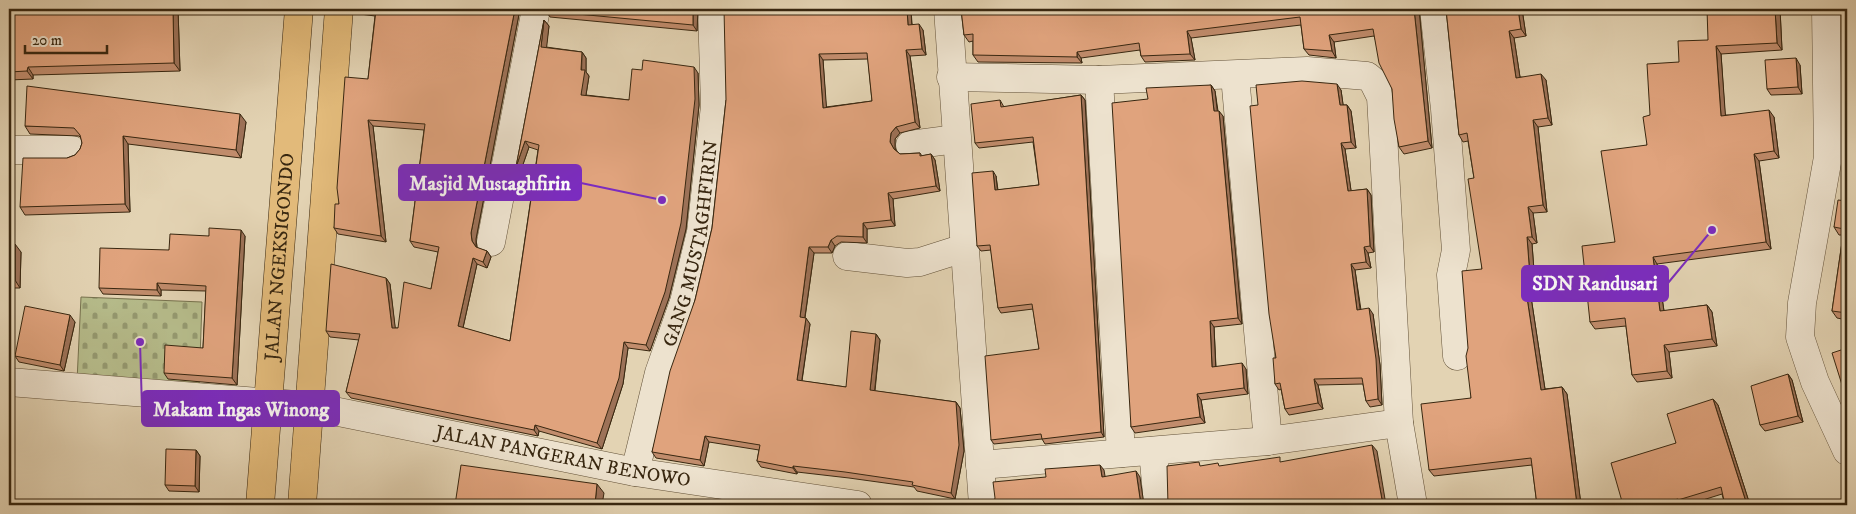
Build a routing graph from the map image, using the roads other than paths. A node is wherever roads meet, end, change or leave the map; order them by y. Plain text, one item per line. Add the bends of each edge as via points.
1 (299, 9) edge
2 (339, 9) edge
3 (536, 9) edge
4 (712, 9) edge
5 (948, 9) edge
6 (1434, 9) edge
7 (1826, 9) edge
8 (1234, 76) junction
9 (951, 77) junction
10 (1099, 80) junction
11 (956, 139) junction
12 (910, 145) dead end
13 (9, 150) edge
14 (72, 150) dead end
15 (491, 242) dead end
16 (964, 248) junction
17 (847, 256) dead end
18 (1457, 356) dead end
19 (9, 382) edge
20 (268, 402) junction
21 (309, 406) junction
22 (1399, 422) junction
23 (1268, 441) junction
24 (1847, 450) edge
25 (1153, 451) junction
26 (1121, 453) junction
27 (980, 465) junction
28 (635, 472) junction
29 (260, 505) edge
30 (302, 505) edge
31 (858, 505) edge
32 (983, 505) edge
33 (1158, 505) edge
34 (1413, 505) edge

1 - 20 main road, JALAN NGEKSIGONDO
2 - 21 main road
3 - 15 street
4 - 28 street, GANG MUSTAGHFIRIN via 715,106 701,232 684,302 659,373
5 - 9 street
6 - 18 street via 1456,250 1452,275
7 - 24 street via 1828,157 1802,303 1800,337 1815,382
8 - 10 street
8 - 22 street via 1307,72 1367,76 1381,97
8 - 23 street
9 - 10 street
9 - 11 street
10 - 26 street
11 - 12 street
11 - 16 street
13 - 14 street
16 - 17 street via 907,263
16 - 27 street
19 - 20 street, JALAN PANGERAN BENOWO
20 - 21 street, JALAN PANGERAN BENOWO
20 - 29 main road, JALAN NGEKSIGONDO
21 - 28 street, JALAN PANGERAN BENOWO
21 - 30 main road
22 - 23 street
22 - 34 street
23 - 25 street
25 - 26 street
25 - 33 street
26 - 27 street
27 - 32 street
28 - 31 street, JALAN PANGERAN BENOWO

